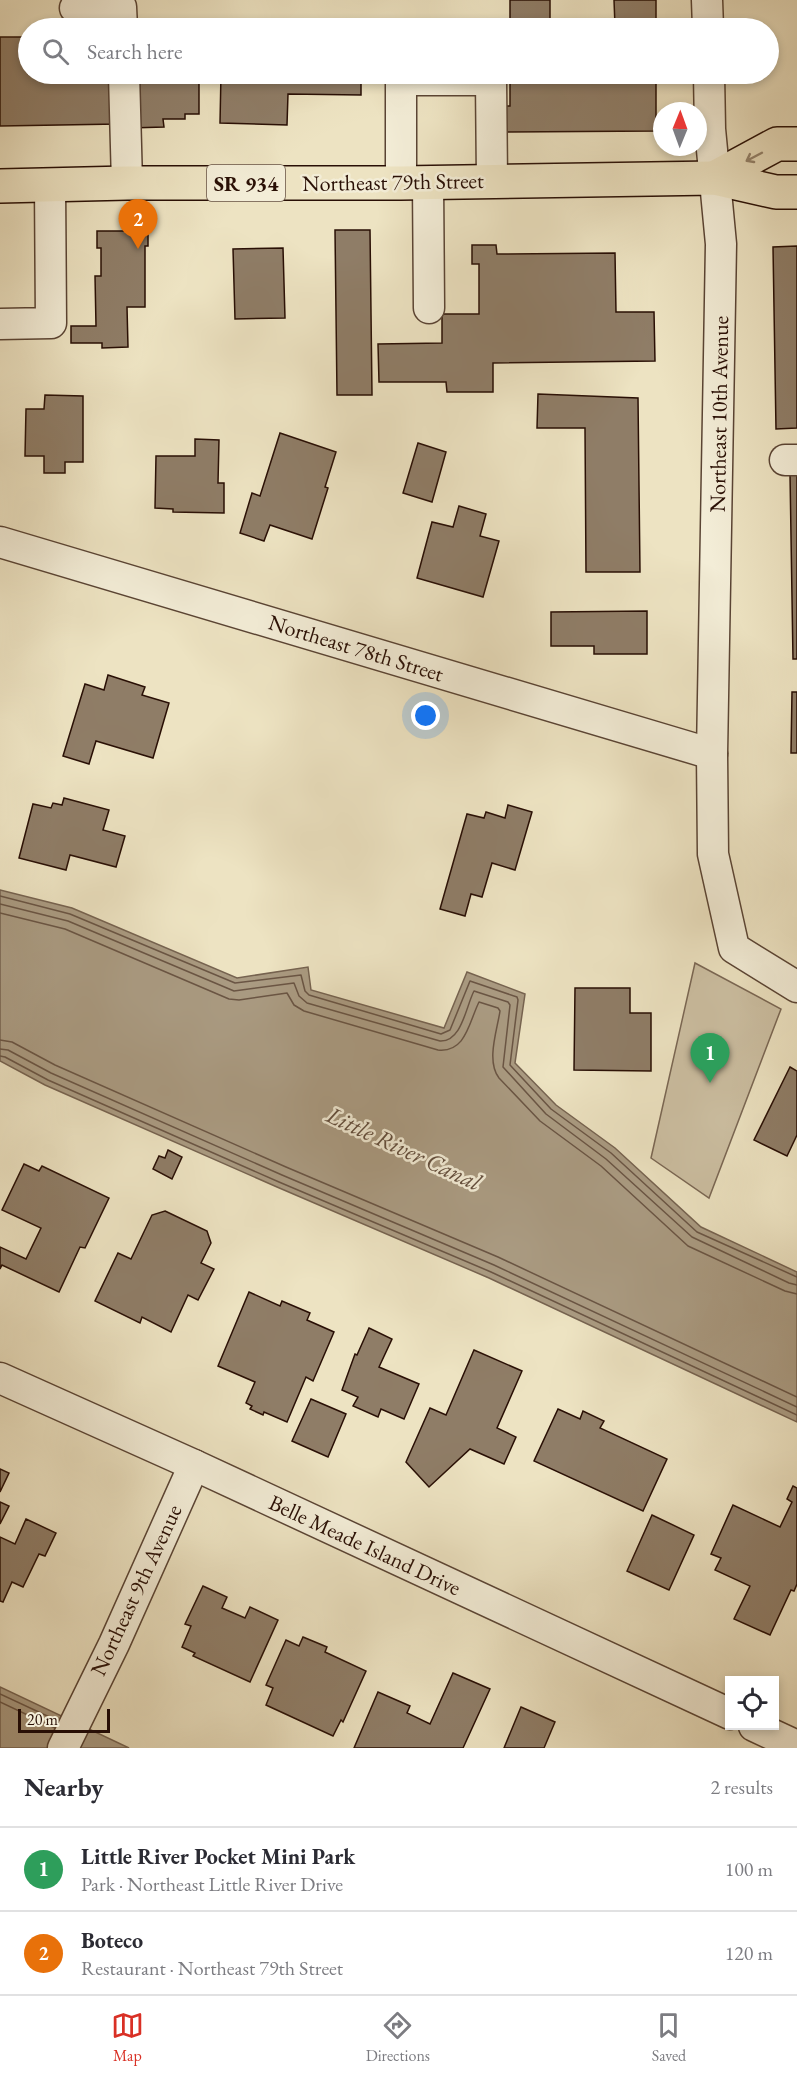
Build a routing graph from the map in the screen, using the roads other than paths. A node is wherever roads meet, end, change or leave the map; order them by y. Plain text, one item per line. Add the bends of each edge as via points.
1 (707, 0) edge
2 (75, 8) dead end
3 (122, 18) edge
4 (708, 18) edge
5 (123, 84) edge
6 (401, 84) edge
7 (491, 84) edge
8 (709, 84) edge
9 (797, 144) edge
10 (714, 178) junction
11 (492, 181) junction
12 (127, 183) junction
13 (415, 183) junction
14 (50, 185) junction
15 (0, 186) edge
16 (797, 192) edge
17 (429, 308) dead end
18 (0, 324) edge
19 (0, 542) edge
20 (712, 754) junction
21 (797, 987) edge
22 (0, 1378) edge
23 (194, 1465) junction
24 (725, 1712) edge
25 (764, 1730) edge
26 (797, 1746) edge
27 (63, 1748) edge

1 - 4 street
2 - 3 street via 122,8
5 - 12 street
6 - 13 street
7 - 11 street
8 - 10 street, Northeast 10th Avenue
9 -> 10 main road, Northeast 79th Street via 777,144
10 - 11 main road, Northeast 79th Street / SR 934
10 - 16 main road, Northeast 79th Street / SR 934 via 776,192
10 - 20 street, Northeast 10th Avenue via 721,244 721,298
11 - 13 main road, Northeast 79th Street / SR 934
12 - 13 main road, Northeast 79th Street / SR 934
12 - 14 main road, Northeast 79th Street / SR 934
13 - 17 street
14 - 15 main road, Northeast 79th Street / SR 934
14 - 18 street via 51,323
19 - 20 street, Northeast 78th Street
20 - 21 street, Northeast 10th Avenue via 713,854 734,948
22 - 23 street, Belle Meade Island Drive
23 - 24 street, Belle Meade Island Drive
23 - 27 street, Northeast 9th Avenue
25 - 26 street

